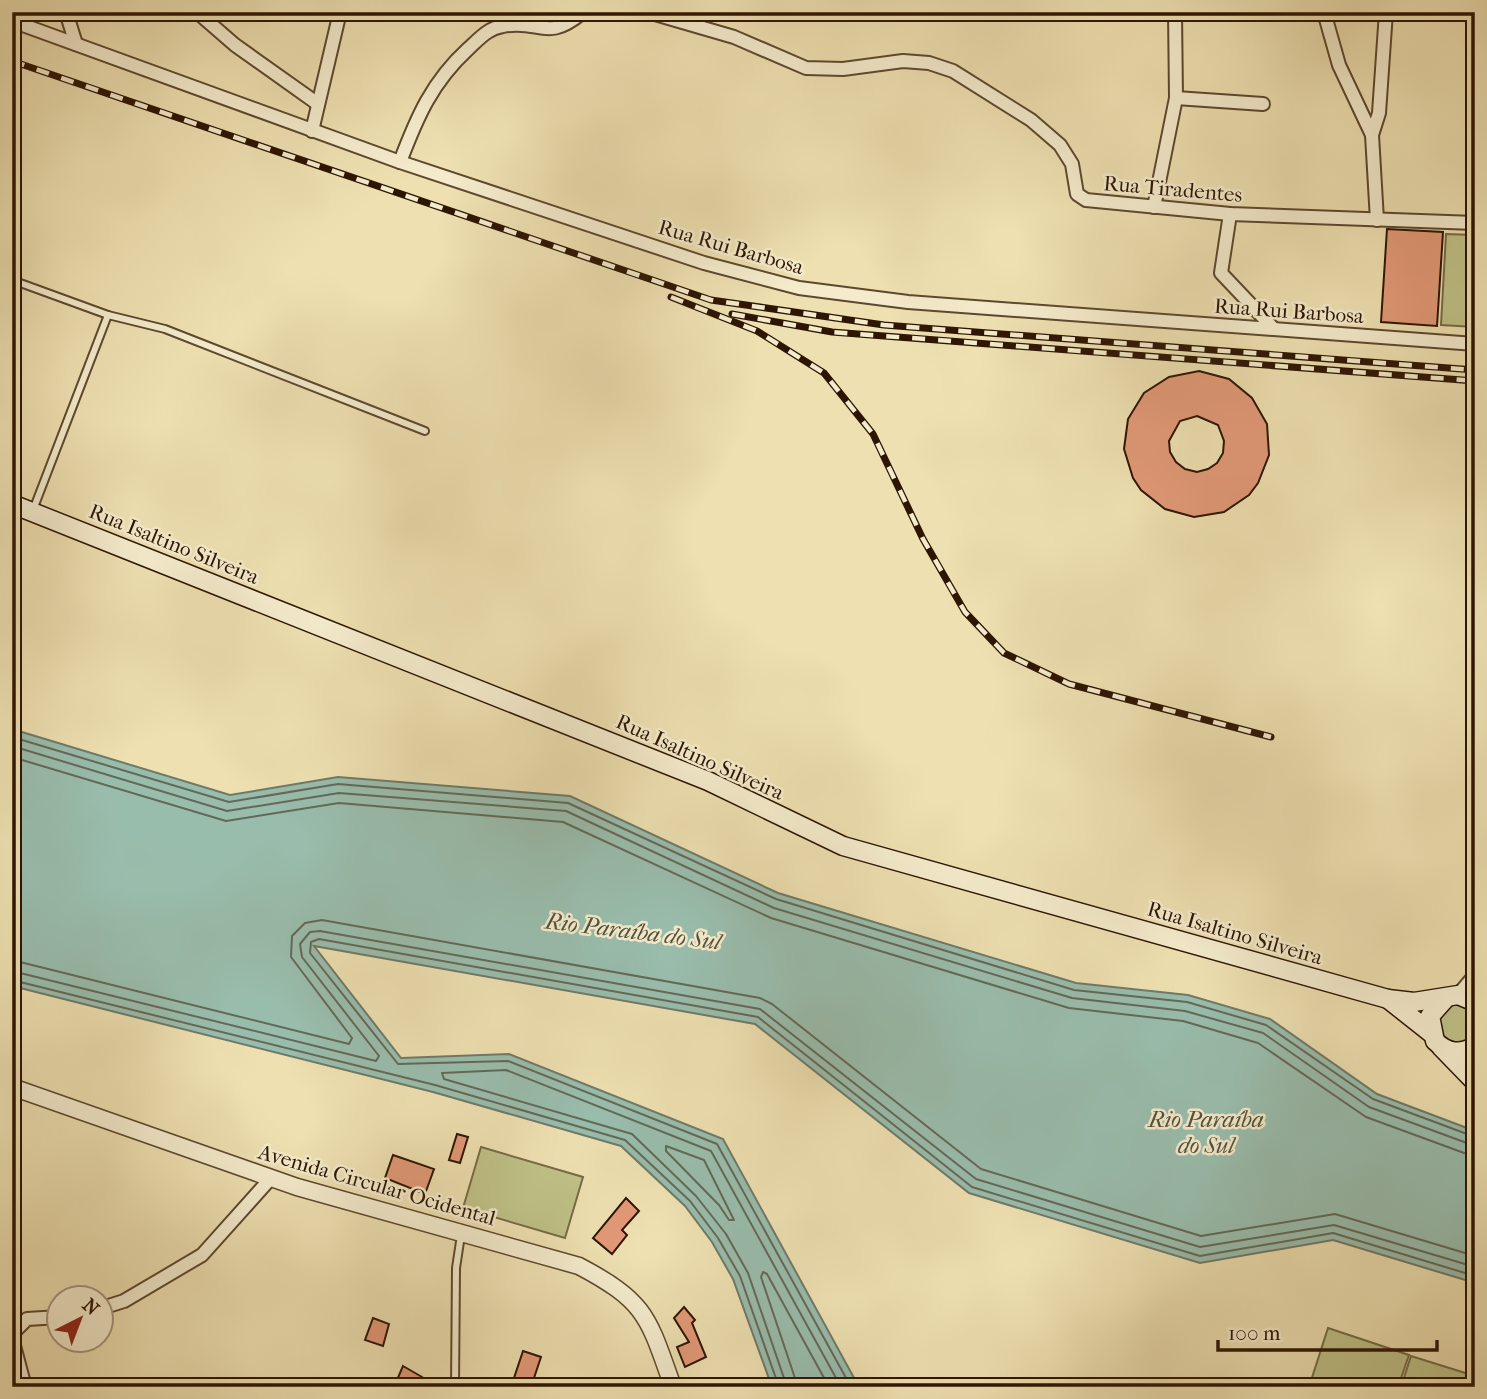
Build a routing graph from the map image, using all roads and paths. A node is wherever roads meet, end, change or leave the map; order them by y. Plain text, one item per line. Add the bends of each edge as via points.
1 (66, 12) edge
2 (197, 12) edge
3 (340, 12) edge
4 (583, 12) edge
5 (648, 12) edge
6 (1175, 12) edge
7 (1324, 12) edge
8 (1386, 12) edge
9 (12, 21) edge
10 (76, 44) junction
11 (1176, 98) junction
12 (318, 104) junction
13 (1263, 104) dead end
14 (313, 131) junction
15 (1372, 135) junction
16 (400, 162) junction
17 (1154, 207) junction
18 (1230, 214) junction
19 (1377, 220) junction
20 (1475, 223) edge
21 (12, 280) edge
22 (108, 315) junction
23 (1274, 329) junction
24 (1475, 344) edge
25 (425, 430) dead end
26 (12, 504) edge
27 (32, 512) junction
28 (1475, 975) edge
29 (1460, 998) edge
30 (1388, 999) junction
31 (1436, 1040) junction
32 (1475, 1046) edge
33 (1475, 1082) edge
34 (12, 1087) edge
35 (271, 1178) junction
36 (461, 1235) junction
37 (116, 1304) edge
38 (46, 1318) edge
39 (12, 1336) edge
40 (25, 1387) edge
41 (455, 1387) edge
42 (673, 1387) edge

1 - 10 street
2 - 12 street
3 - 12 street
4 - 16 street via 560,29 504,25 487,31 434,84
5 - 17 street, Rua Tiradentes via 734,37 806,68 844,69 903,61 953,71 1031,120 1060,145 1072,164 1077,194 1086,200
6 - 11 street
7 - 15 street via 1339,65
8 - 15 street via 1379,113
9 - 10 street, Rua Rui Barbosa
10 - 14 street, Rua Rui Barbosa
11 - 13 street
11 - 17 street
12 - 14 street
14 - 16 street, Rua Rui Barbosa
15 - 19 street
16 - 23 street, Rua Rui Barbosa via 704,263 799,288 908,302
17 - 18 street, Rua Tiradentes
18 - 19 street, Rua Tiradentes
18 - 23 street via 1221,273
19 - 20 street, Rua Tiradentes
21 - 22 lane
22 - 25 lane via 164,329
22 - 27 lane
23 - 24 street, Rua Rui Barbosa
26 - 27 main road, Rua Isaltino Silveira
27 - 30 main road, Rua Isaltino Silveira via 708,781 844,846
28 - 29 street
29 - 30 main road
29 - 31 main road via 1430,1016
30 - 31 main road
31 - 32 main road via 1457,1052
31 - 33 main road
34 - 35 street, Avenida Circular Ocidental
35 - 36 street, Avenida Circular Ocidental
35 - 37 street via 202,1255
36 - 41 lane via 456,1268
36 - 42 street, Avenida Circular Ocidental via 558,1259 618,1287 640,1307
38 - 39 street via 27,1319
39 - 40 street

